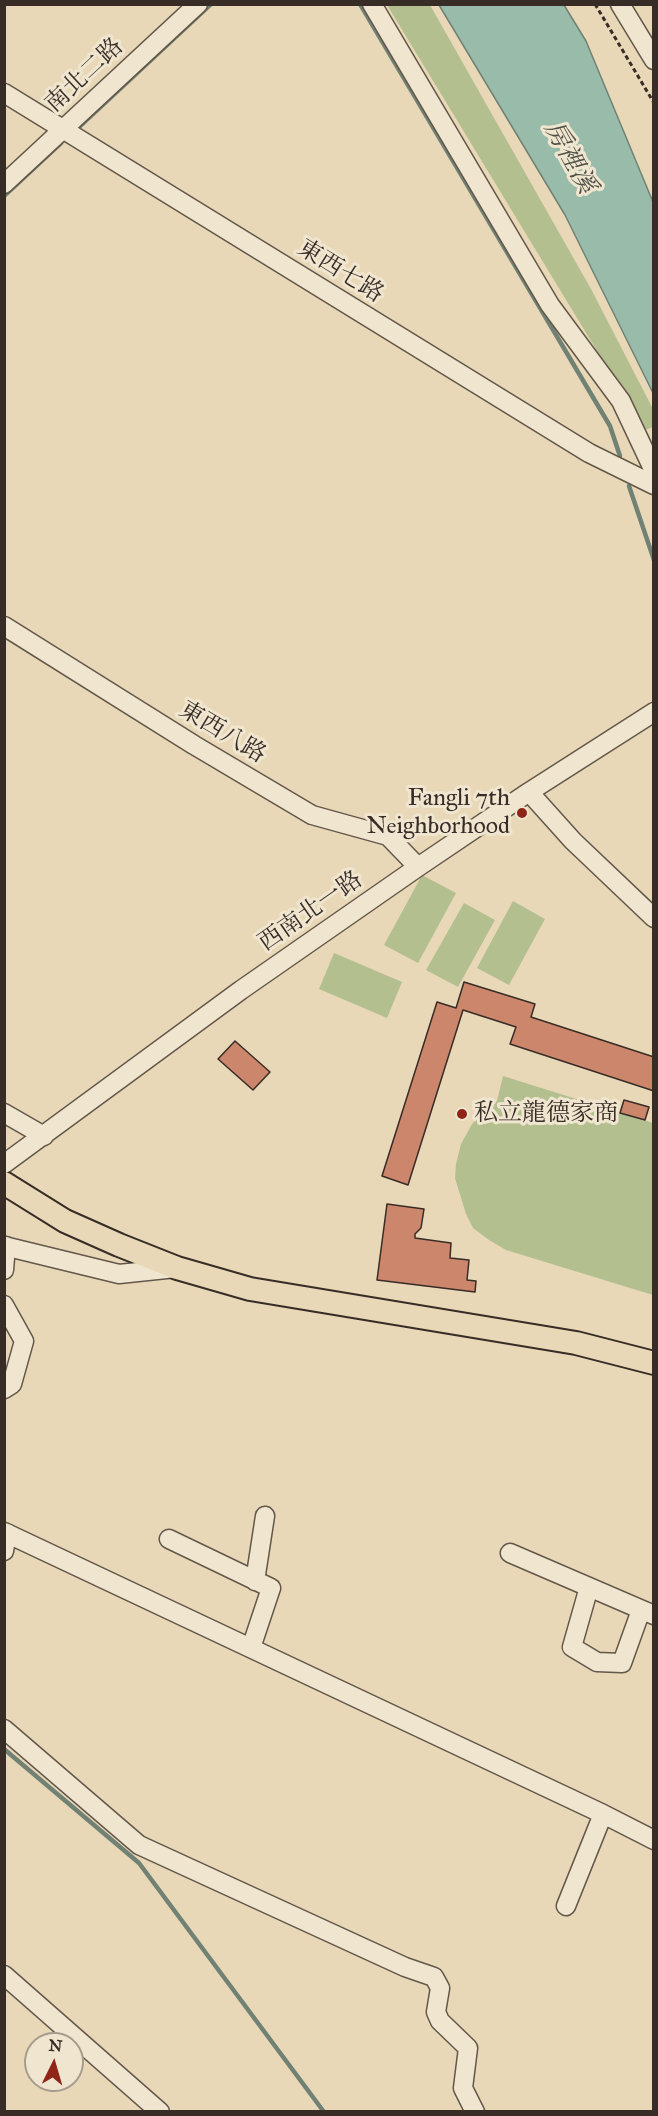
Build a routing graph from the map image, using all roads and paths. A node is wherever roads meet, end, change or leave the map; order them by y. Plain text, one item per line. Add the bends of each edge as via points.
1 (198, 4) edge
2 (372, 4) edge
3 (595, 4) edge
4 (620, 4) edge
5 (654, 60) edge
6 (4, 93) edge
7 (654, 103) edge
8 (63, 129) junction
9 (4, 184) edge
10 (654, 471) edge
11 (654, 485) edge
12 (4, 626) edge
13 (654, 712) edge
14 (529, 792) junction
15 (418, 867) junction
16 (654, 918) edge
17 (4, 1113) edge
18 (44, 1136) junction
19 (4, 1164) edge
20 (4, 1183) edge
21 (5, 1246) edge
22 (177, 1268) junction
23 (4, 1270) edge
24 (4, 1305) edge
25 (654, 1363) edge
26 (4, 1389) edge
27 (265, 1516) dead end
28 (5, 1538) edge
29 (169, 1539) dead end
30 (510, 1553) dead end
31 (255, 1581) junction
32 (589, 1587) junction
33 (647, 1613) edge
34 (251, 1648) junction
35 (4, 1729) edge
36 (603, 1814) junction
37 (654, 1840) edge
38 (566, 1906) dead end
39 (4, 1975) edge
40 (160, 2112) edge
41 (475, 2112) edge

1 - 8 street, 南北二路
2 - 10 street via 550,305 621,401
3 - 7 path
4 - 5 street
6 - 8 street, 東西七路
8 - 9 street, 南北二路
8 - 11 street, 東西七路 via 589,453
12 - 15 street, 東西八路 via 312,815 388,836
13 - 14 street, 西南北一路
14 - 15 street, 西南北一路
14 - 16 street via 573,841
15 - 18 street, 西南北一路 via 241,990
17 - 18 street
18 - 19 street, 西南北一路
20 - 22 main road via 64,1221
21 - 22 street via 119,1274
21 - 23 street
22 - 25 main road via 250,1289 576,1343
24 - 26 street via 24,1341 12,1384
27 - 31 street
28 - 34 street
29 - 31 street
30 - 32 street
31 - 34 street via 271,1588
32 - 33 street
32 - 33 street via 572,1647 597,1662 622,1663
34 - 36 street
35 - 41 street via 139,1845 434,1977 440,1988 436,2012 440,2021 468,2048 463,2088
36 - 37 street
36 - 38 street
39 - 40 street

